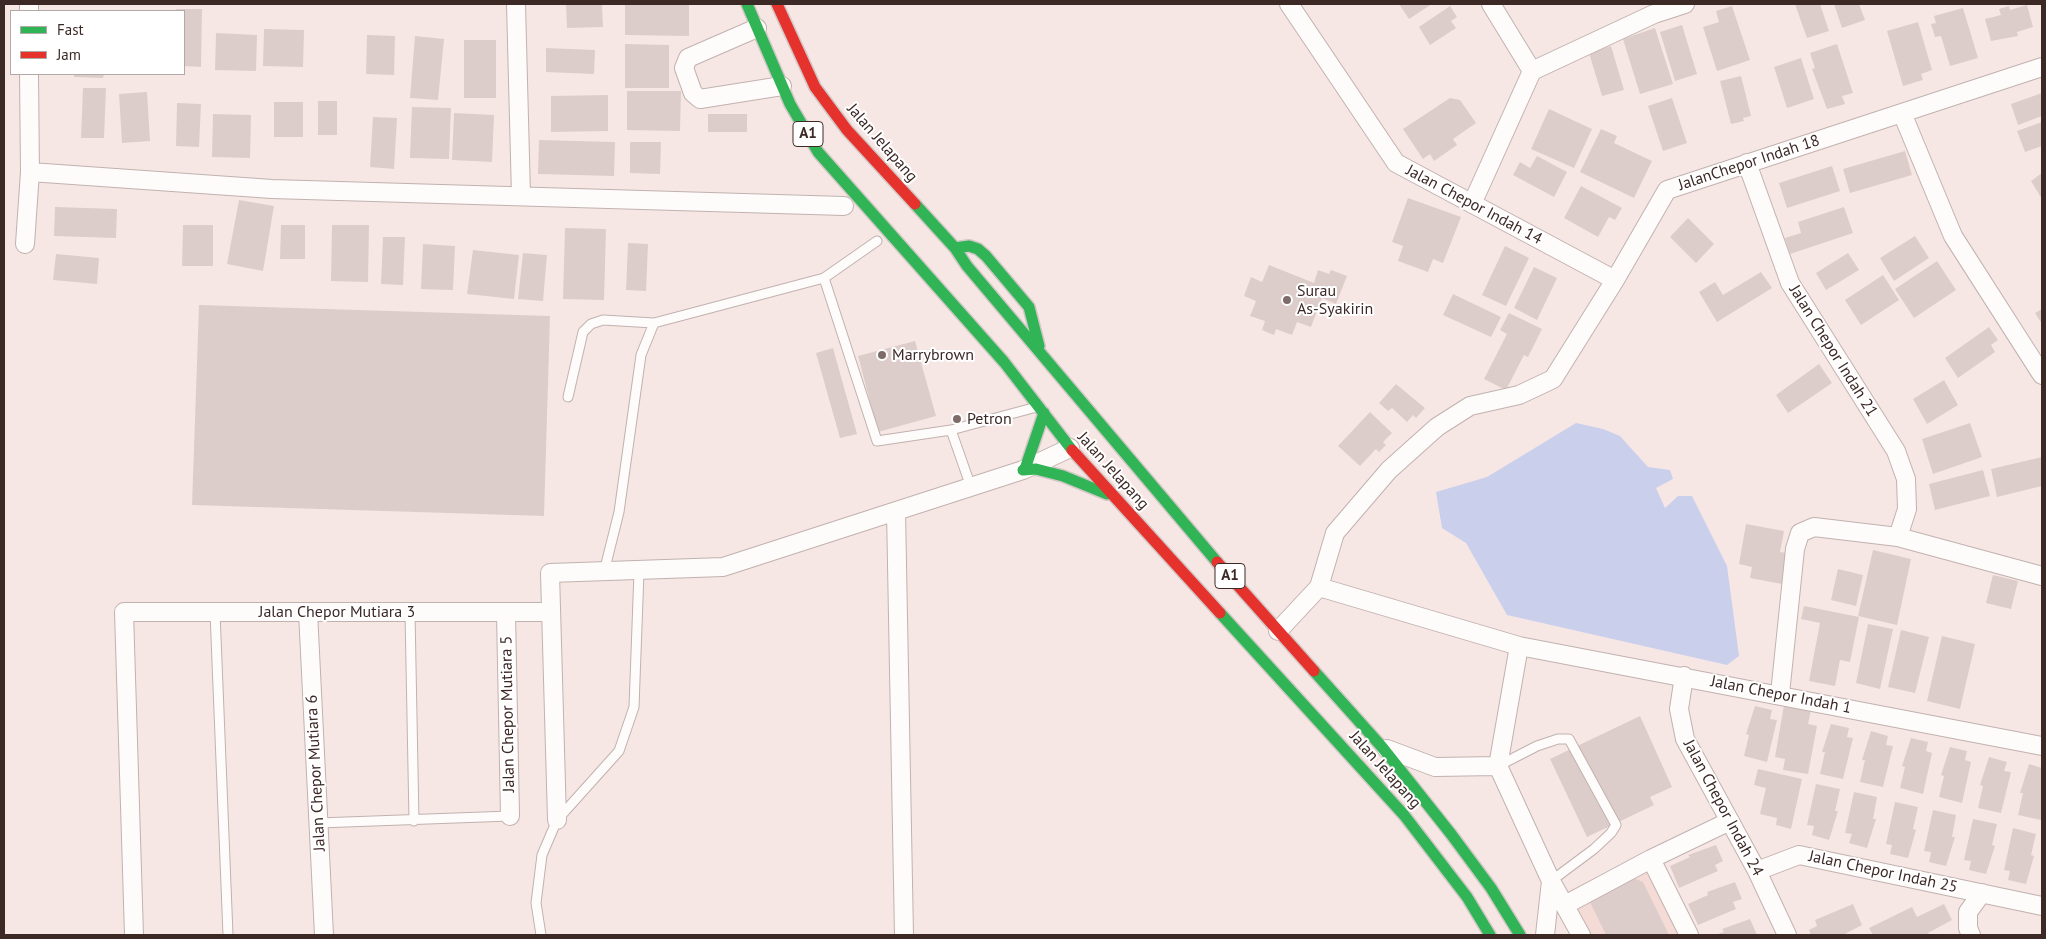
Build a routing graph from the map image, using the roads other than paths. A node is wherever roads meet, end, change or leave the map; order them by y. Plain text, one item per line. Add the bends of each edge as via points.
1 (516, 4) edge
2 (747, 4) edge
3 (778, 4) edge
4 (1289, 4) edge
5 (1491, 4) edge
6 (1685, 4) edge
7 (757, 28) junction
8 (2042, 67) edge
9 (1532, 71) junction
10 (29, 75) edge
11 (782, 86) junction
12 (1902, 113) junction
13 (818, 152) junction
14 (1748, 163) junction
15 (30, 172) junction
16 (521, 196) junction
17 (843, 201) joint
18 (1472, 204) junction
19 (930, 224) junction
20 (927, 236) dead end
21 (874, 238) joint
22 (917, 243) dead end
23 (25, 244) dead end
24 (900, 244) junction
25 (955, 248) junction
26 (824, 278) junction
27 (1615, 280) junction
28 (654, 323) junction
29 (1041, 352) junction
30 (2042, 375) edge
31 (1069, 385) junction
32 (568, 397) dead end
33 (1041, 410) junction
34 (1071, 412) dead end
35 (951, 430) junction
36 (1071, 430) dead end
37 (1098, 443) dead end
38 (1077, 446) junction
39 (1126, 454) junction
40 (1024, 469) junction
41 (971, 487) junction
42 (1113, 497) junction
43 (896, 511) junction
44 (1898, 537) junction
45 (604, 572) junction
46 (639, 572) junction
47 (2042, 576) edge
48 (1319, 587) junction
49 (215, 612) junction
50 (308, 612) junction
51 (549, 612) junction
52 (410, 613) junction
53 (506, 613) junction
54 (1278, 632) junction
55 (1519, 646) junction
56 (1684, 676) junction
57 (1780, 694) junction
58 (2042, 746) edge
59 (1382, 747) junction
60 (1498, 766) junction
61 (510, 816) joint
62 (556, 820) junction
63 (414, 821) junction
64 (1730, 821) junction
65 (319, 823) junction
66 (1651, 859) junction
67 (1757, 870) junction
68 (1551, 881) junction
69 (1982, 893) junction
70 (1565, 905) junction
71 (2042, 906) edge
72 (134, 935) edge
73 (228, 935) edge
74 (324, 935) edge
75 (540, 935) edge
76 (904, 935) edge
77 (1490, 935) edge
78 (1520, 935) edge
79 (1545, 935) edge
80 (1580, 935) edge
81 (1689, 935) edge
82 (1787, 935) edge
83 (1971, 935) edge

1 - 16 street
2 - 7 main road, Jalan Jelapang / A1
3 - 19 main road, Jalan Jelapang / A1 via 815,87 847,130
4 - 18 street, Jalan Chepor Indah 14 via 1396,163
5 - 9 street
6 - 9 street via 1654,14
7 - 11 main road, Jalan Jelapang / A1
7 - 11 street via 688,58 684,68 693,93 700,99
8 - 12 street, JalanChepor Indah 18
9 - 18 street
10 - 15 street
11 - 13 main road, Jalan Jelapang / A1
12 - 14 street, JalanChepor Indah 18
12 - 30 street via 1953,236
13 - 17 main road
13 - 24 main road, Jalan Jelapang / A1
14 - 27 street, JalanChepor Indah 18 via 1667,190
14 - 44 street, Jalan Chepor Indah 21 via 1790,283 1896,451 1906,479 1907,509
15 - 16 street via 272,188
15 - 23 street
16 - 17 street
18 - 27 street, Jalan Chepor Indah 14
19 - 20 main road
19 - 25 main road, Jalan Jelapang / A1
21 - 24 main road
21 - 26 lane
22 - 24 main road
24 - 33 main road, Jalan Jelapang / A1 via 1004,362
25 - 29 main road, Jalan Jelapang / A1
25 - 29 main road via 969,246 978,249 1029,306
26 - 28 lane
26 - 35 lane via 877,442
27 - 48 street, JalanChepor Indah 18 via 1553,380 1519,395 1470,406 1430,433 1389,470 1335,533
28 - 32 lane via 603,320 591,324 584,332
28 - 45 lane via 641,355 619,512
29 - 31 main road, Jalan Jelapang / A1
31 - 34 main road
31 - 39 main road, Jalan Jelapang / A1
33 - 35 lane
33 - 38 main road, Jalan Jelapang / A1
33 - 40 main road
35 - 41 lane
36 - 38 main road
37 - 39 main road
38 - 40 street
38 - 42 main road, Jalan Jelapang / A1
39 - 54 main road, Jalan Jelapang / A1
40 - 41 street
40 - 42 main road via 1036,468 1063,476
41 - 43 street
42 - 77 main road, Jalan Jelapang / A1 via 1404,815 1467,896
43 - 46 street via 723,567
43 - 76 street
44 - 47 street
44 - 57 street via 1814,527 1800,533 1795,549
45 - 46 street
45 - 51 street via 550,573
46 - 62 lane via 634,707 619,750
48 - 54 street
48 - 55 street, Jalan Chepor Indah 1
49 - 50 street, Jalan Chepor Mutiara 3
49 - 72 street, Jalan Chepor Mutiara 3 via 124,612
49 - 73 lane
50 - 52 street, Jalan Chepor Mutiara 3
50 - 65 street, Jalan Chepor Mutiara 6
51 - 53 street, Jalan Chepor Mutiara 3
51 - 62 street
52 - 53 street, Jalan Chepor Mutiara 3
52 - 63 lane
53 - 61 street, Jalan Chepor Mutiara 5
54 - 59 main road, Jalan Jelapang / A1
55 - 56 street, Jalan Chepor Indah 1
55 - 60 street
56 - 57 street, Jalan Chepor Indah 1
56 - 64 street, Jalan Chepor Indah 24 via 1679,709 1685,739
57 - 58 street, Jalan Chepor Indah 1
59 - 60 street via 1435,767
59 - 78 main road, Jalan Jelapang / A1 via 1491,888
60 - 68 street
60 - 68 lane via 1536,746 1558,738 1569,739 1616,825 1594,849
61 - 63 lane
62 - 75 lane via 542,856 536,903
63 - 65 lane
64 - 66 street
64 - 67 street, Jalan Chepor Indah 24
65 - 74 street, Jalan Chepor Mutiara 6
66 - 70 street
66 - 81 street
67 - 69 street, Jalan Chepor Indah 25 via 1799,855
67 - 82 street, Jalan Chepor Indah 24
68 - 70 street
68 - 79 street
69 - 71 street, Jalan Chepor Indah 25
69 - 83 street, Jalan Chepor Indah 25 via 1968,912
70 - 80 street

